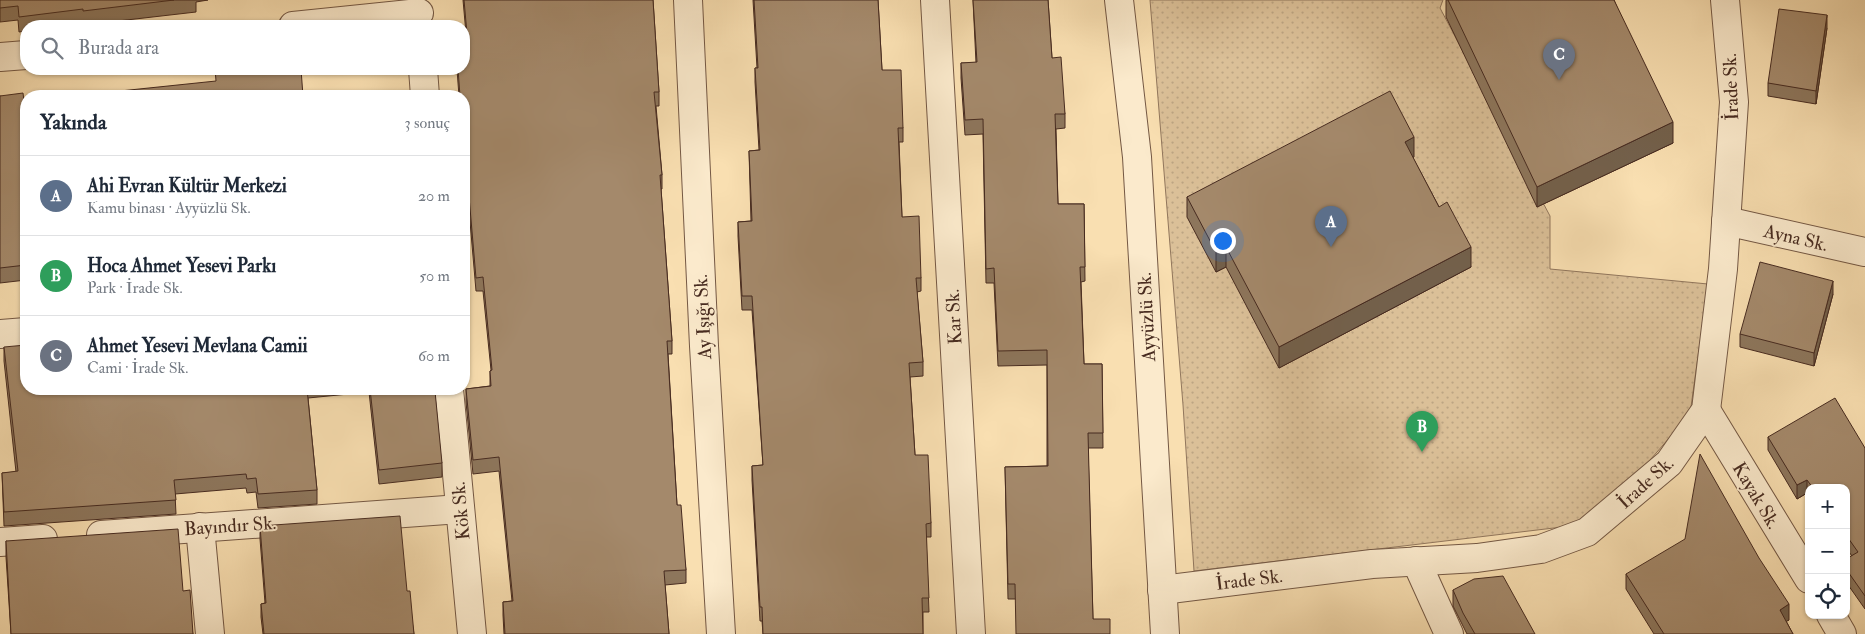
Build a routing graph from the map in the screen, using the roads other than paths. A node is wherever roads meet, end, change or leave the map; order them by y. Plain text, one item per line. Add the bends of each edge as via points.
1 (688, 0) edge
2 (935, 0) edge
3 (1119, 0) edge
4 (1725, 0) edge
5 (419, 13) edge
6 (351, 20) edge
7 (20, 55) edge
8 (0, 57) edge
9 (423, 75) edge
10 (425, 90) edge
11 (1726, 221) junction
12 (1865, 252) edge
13 (20, 332) edge
14 (0, 334) edge
15 (451, 395) edge
16 (1706, 410) junction
17 (460, 508) junction
18 (200, 527) junction
19 (0, 542) edge
20 (1416, 561) junction
21 (1806, 574) edge
22 (1162, 590) junction
23 (1833, 619) edge
24 (210, 634) edge
25 (472, 634) edge
26 (721, 634) edge
27 (971, 634) edge
28 (1165, 634) edge
29 (1449, 634) edge
30 (1842, 634) edge

1 - 26 street, Ay Işığı Sk.
2 - 27 street, Kar Sk.
3 - 22 street, Ayyüzlü Sk. via 1137,157
4 - 11 street, İrade Sk. via 1734,102
5 - 6 street
7 - 8 street
9 - 10 street
11 - 12 street, Ayna Sk.
11 - 16 street, İrade Sk.
13 - 14 street
15 - 17 street, Kök Sk.
16 - 20 street, İrade Sk. via 1670,463 1587,532 1541,549 1477,558
16 - 21 street, Kayak Sk.
17 - 18 street, Bayındır Sk.
17 - 25 street, Kök Sk.
18 - 19 street, Bayındır Sk.
18 - 24 street
20 - 22 street, İrade Sk.
20 - 29 street
22 - 28 street, Ayyüzlü Sk.
23 - 30 street

